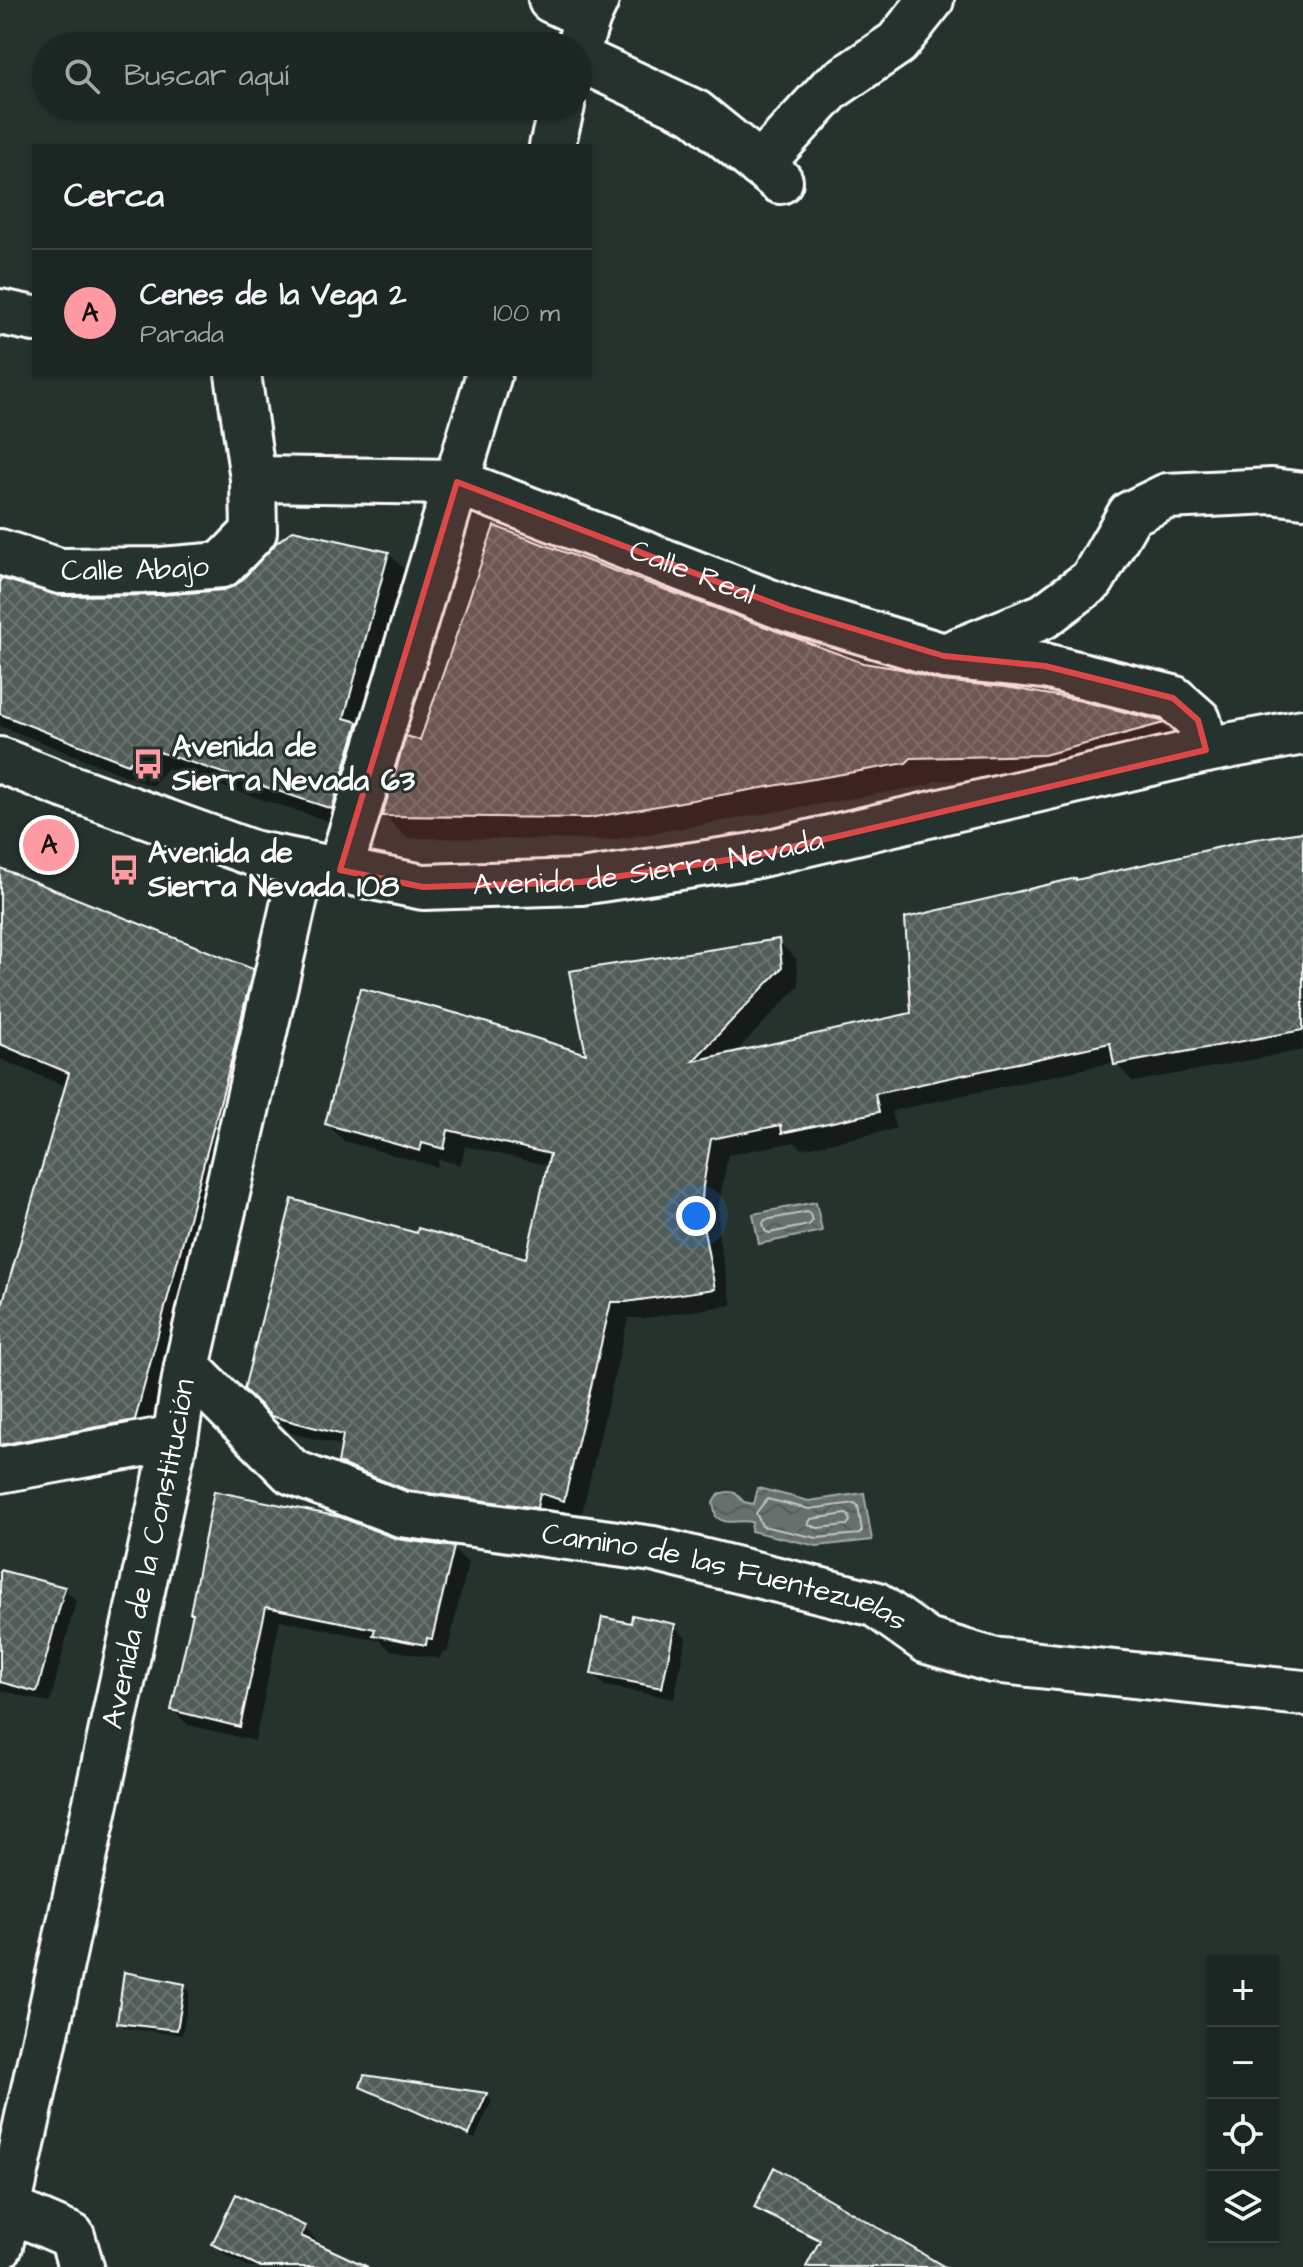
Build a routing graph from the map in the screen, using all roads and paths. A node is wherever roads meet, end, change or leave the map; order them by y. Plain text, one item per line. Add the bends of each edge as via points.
1 (931, 0) edge
2 (592, 65) edge
3 (558, 120) edge
4 (552, 144) edge
5 (0, 312) edge
6 (32, 319) edge
7 (238, 376) edge
8 (488, 376) edge
9 (253, 479) junction
10 (457, 482) junction
11 (1303, 495) edge
12 (0, 552) edge
13 (944, 656) junction
14 (1303, 732) edge
15 (1206, 750) junction
16 (0, 760) edge
17 (321, 866) junction
18 (187, 1367) junction
19 (175, 1438) junction
20 (0, 1470) edge
21 (1303, 1693) edge
22 (5, 2228) edge
23 (81, 2267) edge

1 - 2 street via 897,43 831,88 770,173 696,113
3 - 4 street
5 - 6 street
7 - 9 street
8 - 10 street, Avenida de la Constitución
9 - 10 street, Calle Real
9 - 12 street, Calle Abajo via 254,532 222,565 60,571
10 - 13 street, Calle Real via 788,609
10 - 17 street, Avenida de la Constitución
11 - 13 street via 1272,491 1167,496 1130,514 1092,580 1044,616
13 - 15 street, Calle Real via 1045,666 1173,698 1198,720
14 - 15 street, Avenida de Sierra Nevada
15 - 17 street, Avenida de Sierra Nevada via 753,856 581,882 423,887
16 - 17 street, Avenida de Sierra Nevada via 252,853
17 - 18 street, Avenida de la Constitución
18 - 19 street, Avenida de la Constitución
18 - 21 street, Camino de las Fuentezuelas via 292,1472 401,1514 653,1549 727,1567 875,1604 927,1641 992,1660
19 - 20 street
19 - 22 street, Avenida de la Constitución
22 - 23 street via 72,2236

